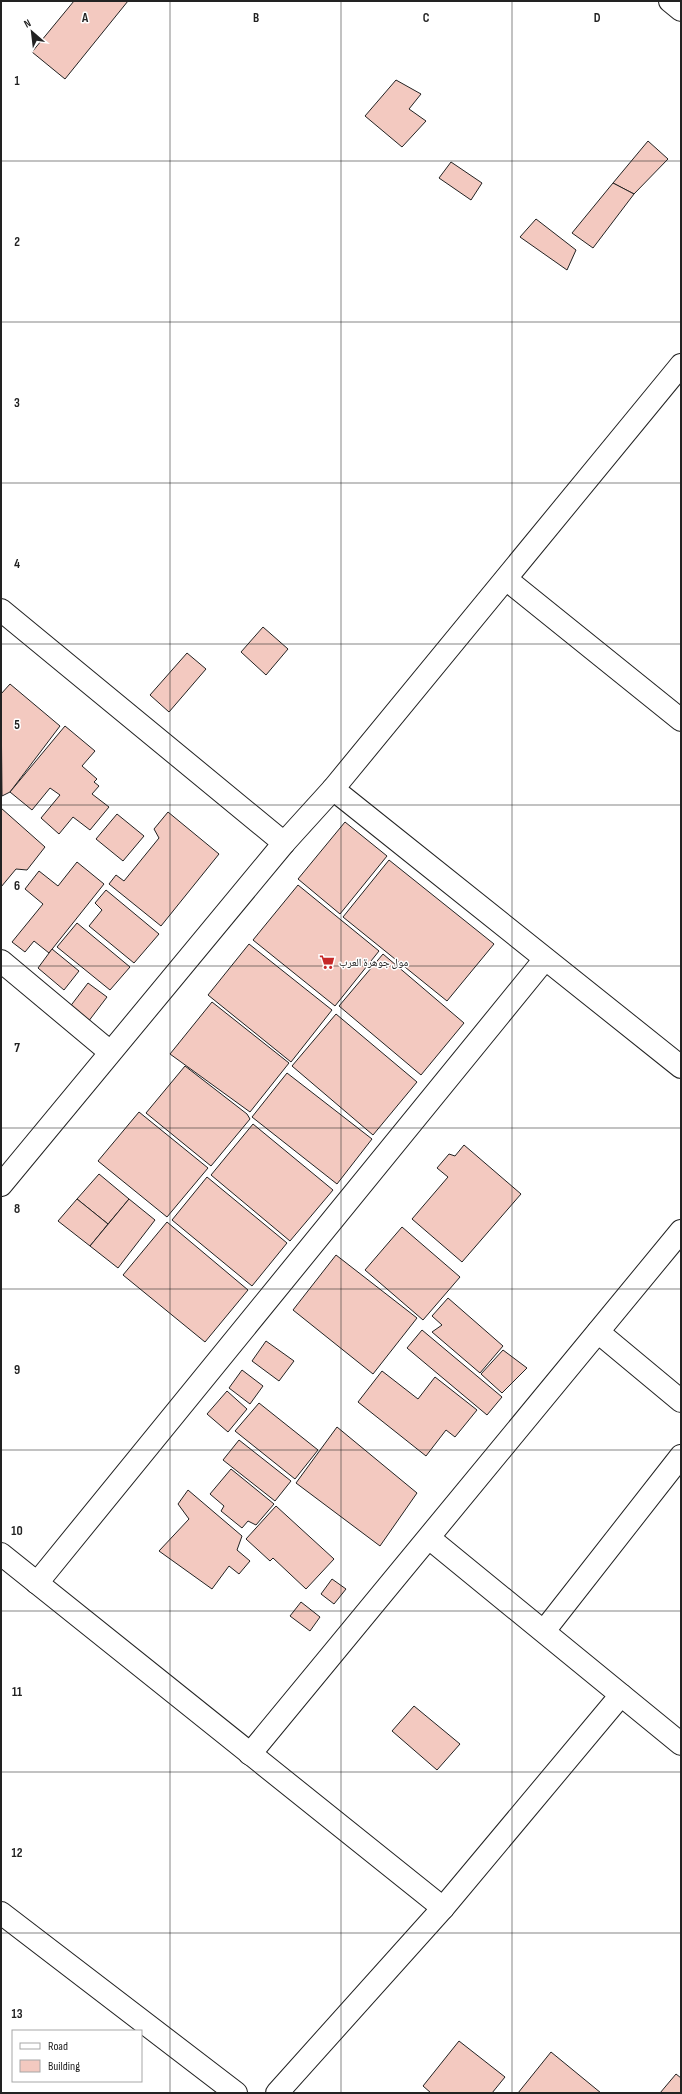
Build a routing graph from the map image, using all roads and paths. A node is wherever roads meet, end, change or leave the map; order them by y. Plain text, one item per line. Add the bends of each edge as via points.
1 (670, 1) edge
2 (681, 10) edge
3 (681, 365) edge
4 (506, 579) junction
5 (1, 610) edge
6 (681, 720) edge
7 (333, 789) junction
8 (284, 843) junction
9 (546, 959) junction
10 (1, 961) edge
11 (110, 1052) junction
12 (681, 1067) edge
13 (1, 1185) edge
14 (681, 1231) edge
15 (598, 1332) junction
16 (681, 1401) edge
17 (681, 1456) edge
18 (429, 1538) junction
19 (1, 1554) edge
20 (37, 1583) junction
21 (544, 1631) junction
22 (621, 1695) junction
23 (681, 1744) edge
24 (250, 1754) junction
25 (443, 1908) junction
26 (1, 1913) edge
27 (236, 2093) edge
28 (277, 2093) edge

1 - 2 street
3 - 4 street
4 - 6 street
4 - 7 street
5 - 8 street
7 - 8 street
7 - 9 street
8 - 11 street
9 - 12 street
9 - 20 street
10 - 11 street
11 - 13 street
14 - 15 street
15 - 16 street
15 - 18 street
17 - 21 street
18 - 21 street
18 - 24 street
19 - 20 street
20 - 24 street
21 - 22 street
22 - 23 street
22 - 25 street
24 - 25 street
25 - 28 street
26 - 27 street

